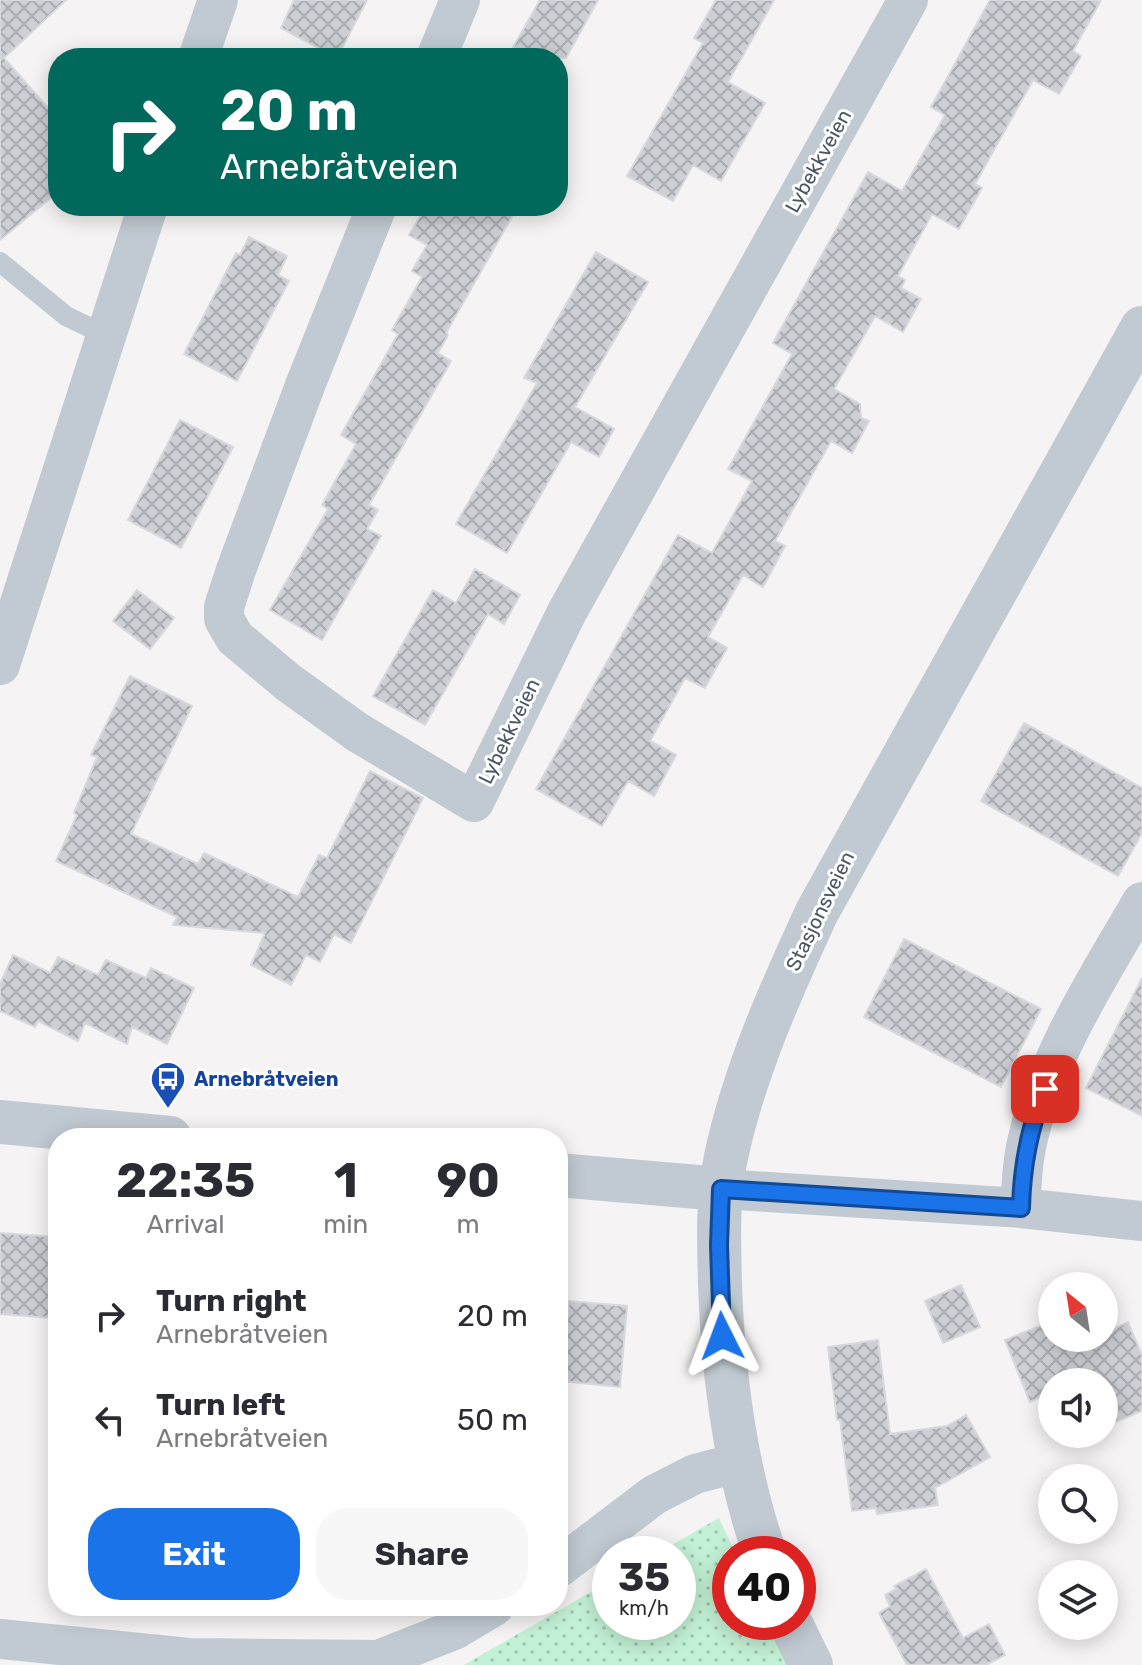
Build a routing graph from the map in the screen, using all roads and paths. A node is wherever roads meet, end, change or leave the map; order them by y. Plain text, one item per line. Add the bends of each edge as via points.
1 (218, 0) edge
2 (460, 0) edge
3 (908, 0) edge
4 (201, 48) edge
5 (440, 48) edge
6 (145, 216) edge
7 (373, 216) edge
8 (0, 262) edge
9 (1142, 328) edge
10 (105, 335) junction
11 (0, 665) edge
12 (1142, 902) edge
13 (0, 1122) edge
14 (64, 1128) edge
15 (568, 1176) edge
16 (721, 1189) junction
17 (1021, 1208) junction
18 (1142, 1221) edge
19 (741, 1462) junction
20 (760, 1536) edge
21 (568, 1560) edge
22 (477, 1616) edge
23 (0, 1639) edge
24 (799, 1640) edge
25 (811, 1665) edge

1 - 4 street
2 - 5 street
3 - 7 street, Lybekkveien via 567,612 474,802 357,732 289,683 235,638 224,619 236,570
6 - 10 street
8 - 10 lane via 66,316
9 - 16 street, Stasjonsveien via 817,912 741,1102
10 - 11 street
12 - 17 street via 1087,995 1034,1114
13 - 14 street
15 - 16 street
16 - 17 street
16 - 19 street, Stasjonsveien via 722,1336
17 - 18 street
19 - 20 street, Stasjonsveien
19 - 21 street via 695,1474 654,1495
22 - 23 street via 378,1660 189,1658
24 - 25 street

